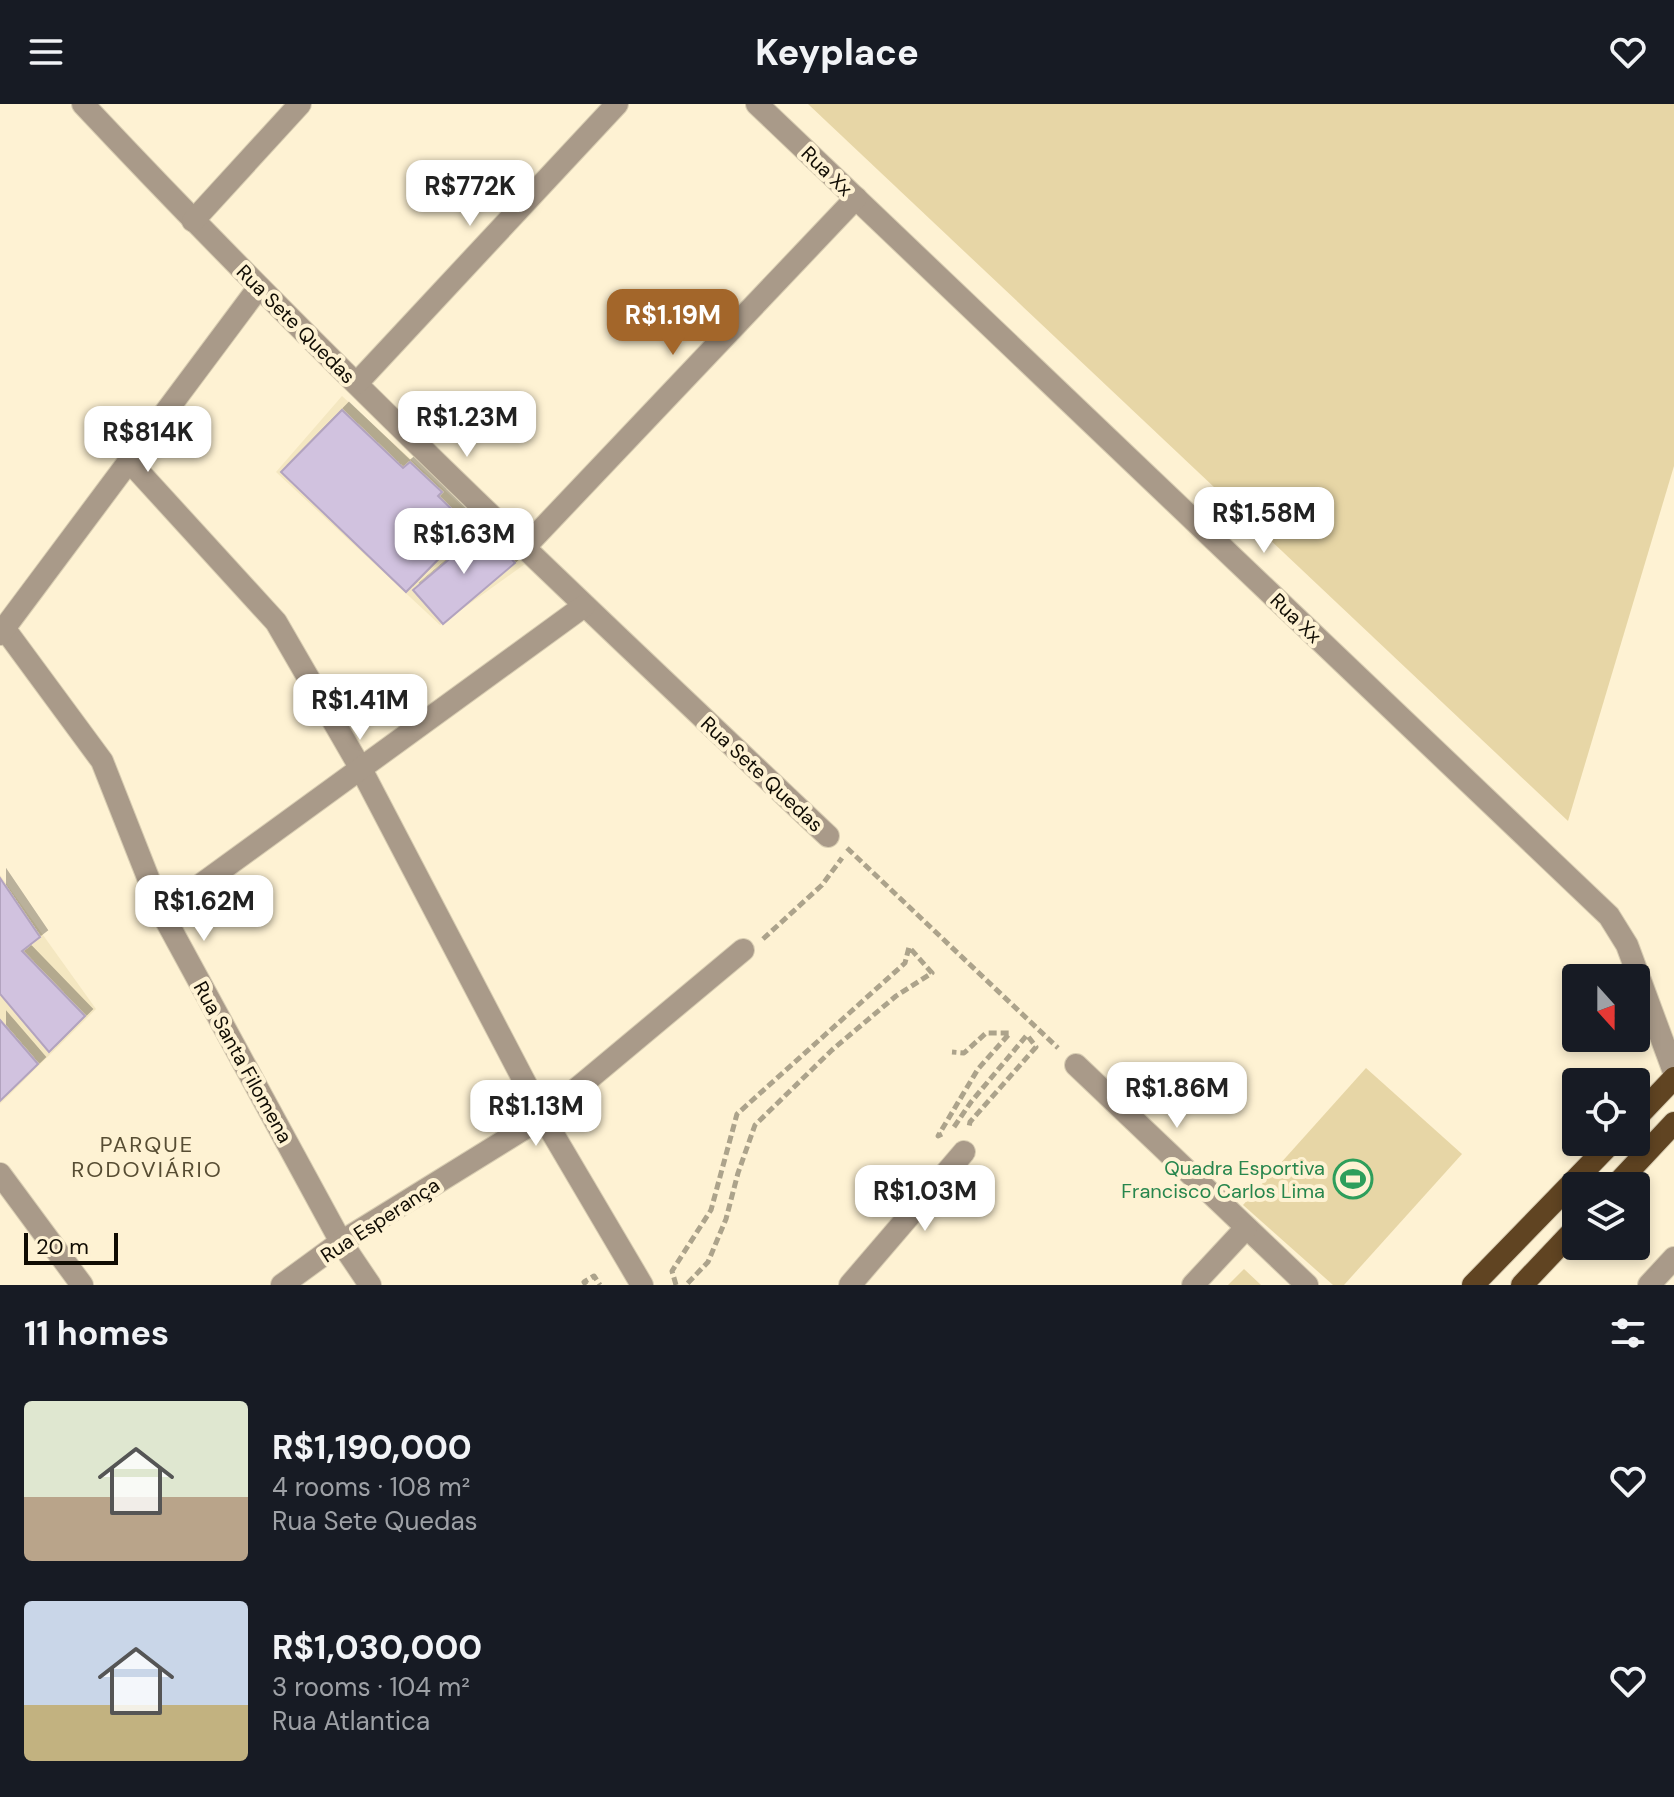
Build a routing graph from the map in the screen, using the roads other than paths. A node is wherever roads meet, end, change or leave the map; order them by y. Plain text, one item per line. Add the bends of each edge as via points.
1 (83, 104) edge
2 (300, 104) edge
3 (617, 104) edge
4 (757, 104) edge
5 (856, 198) junction
6 (193, 221) junction
7 (259, 287) junction
8 (357, 383) junction
9 (129, 461) junction
10 (524, 548) junction
11 (584, 606) junction
12 (2, 631) edge
13 (361, 769) junction
14 (835, 840) road end
15 (162, 913) junction
16 (743, 950) road end
17 (1076, 1065) road end
18 (1674, 1072) edge
19 (1674, 1078) edge
20 (1650, 1103) edge
21 (543, 1117) junction
22 (1674, 1123) edge
23 (964, 1152) road end
24 (1598, 1156) edge
25 (1628, 1172) edge
26 (0, 1174) edge
27 (1246, 1228) junction
28 (341, 1242) junction
29 (1562, 1243) edge
30 (1674, 1258) edge
31 (82, 1285) edge
32 (282, 1285) edge
33 (370, 1285) edge
34 (642, 1285) edge
35 (850, 1285) edge
36 (1193, 1285) edge
37 (1307, 1285) edge
38 (1473, 1285) edge
39 (1522, 1285) edge
40 (1649, 1285) edge

1 - 6 street, Rua Sete Quedas
2 - 6 street
3 - 8 street
4 - 5 street, Rua Xx
5 - 10 street
5 - 18 street, Rua Xx via 1609,916 1627,945
6 - 7 street, Rua Sete Quedas
7 - 8 street, Rua Sete Quedas
7 - 9 street
8 - 10 street, Rua Sete Quedas
9 - 12 street
9 - 13 street via 276,622
10 - 11 street, Rua Sete Quedas
11 - 13 street
11 - 14 street, Rua Sete Quedas
12 - 15 street, Rua Santa Filomena via 102,761
13 - 15 street
13 - 21 street
15 - 28 street, Rua Santa Filomena
16 - 21 street, Rua Esperança
17 - 27 street
19 - 20 highway
21 - 28 street, Rua Esperança
21 - 34 street
22 - 25 highway
23 - 35 street
24 - 38 highway
26 - 31 street
27 - 36 street
27 - 37 street
28 - 32 street, Rua Esperança
28 - 33 street, Rua Santa Filomena
29 - 39 highway
30 - 40 street

